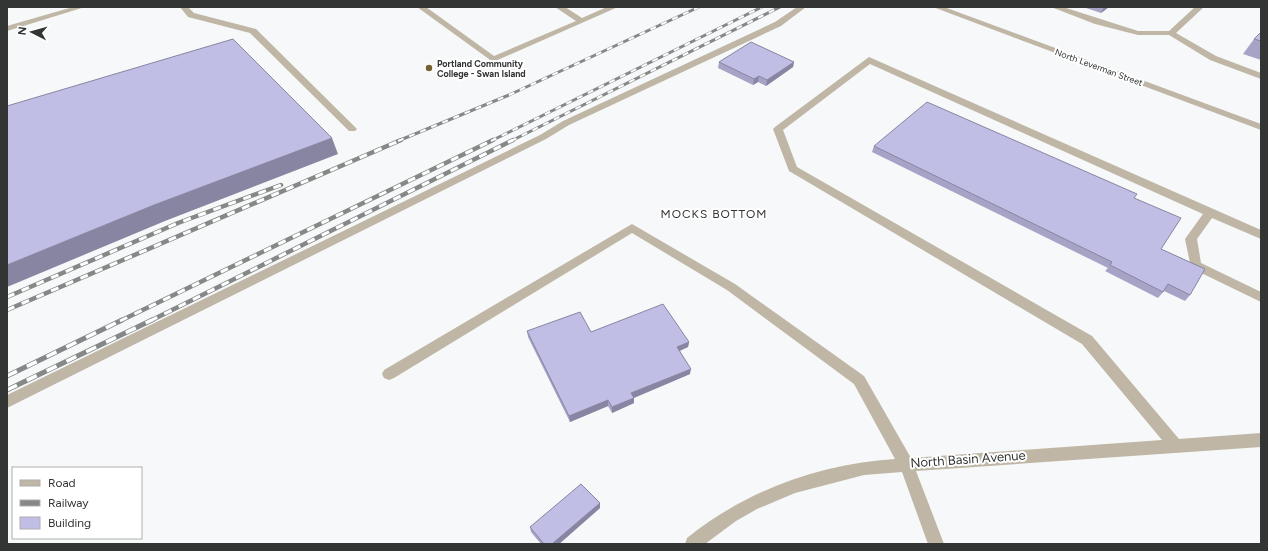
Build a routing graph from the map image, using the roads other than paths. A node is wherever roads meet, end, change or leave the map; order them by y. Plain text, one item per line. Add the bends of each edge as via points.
1 (184, 7) edge
2 (421, 7) edge
3 (559, 7) edge
4 (614, 7) edge
5 (802, 7) edge
6 (937, 7) edge
7 (1055, 7) edge
8 (1200, 7) edge
9 (76, 8) edge
10 (582, 21) junction
11 (7, 29) edge
12 (1171, 33) junction
13 (1261, 76) edge
14 (1261, 127) edge
15 (352, 129) dead end
16 (1210, 212) junction
17 (1261, 235) edge
18 (1261, 297) edge
19 (389, 374) dead end
20 (7, 402) edge
21 (1261, 440) edge
22 (1175, 445) junction
23 (906, 464) junction
24 (693, 544) edge
25 (936, 544) edge

1 - 15 street via 191,15 253,31
2 - 10 street via 493,58
3 - 10 street
4 - 10 street
5 - 20 street via 778,24 566,123 536,141
6 - 14 street, North Leverman Street
7 - 12 street via 1138,33
8 - 12 street
9 - 11 street
12 - 13 street via 1213,58
16 - 17 street
16 - 18 street via 1191,239 1195,265
16 - 22 street via 869,60 778,129 793,170 1087,340
19 - 23 street via 632,228 731,287 859,380
21 - 22 street, North Basin Avenue
22 - 23 street, North Basin Avenue
23 - 24 street, North Basin Avenue via 864,468 798,483 734,514
23 - 25 street

